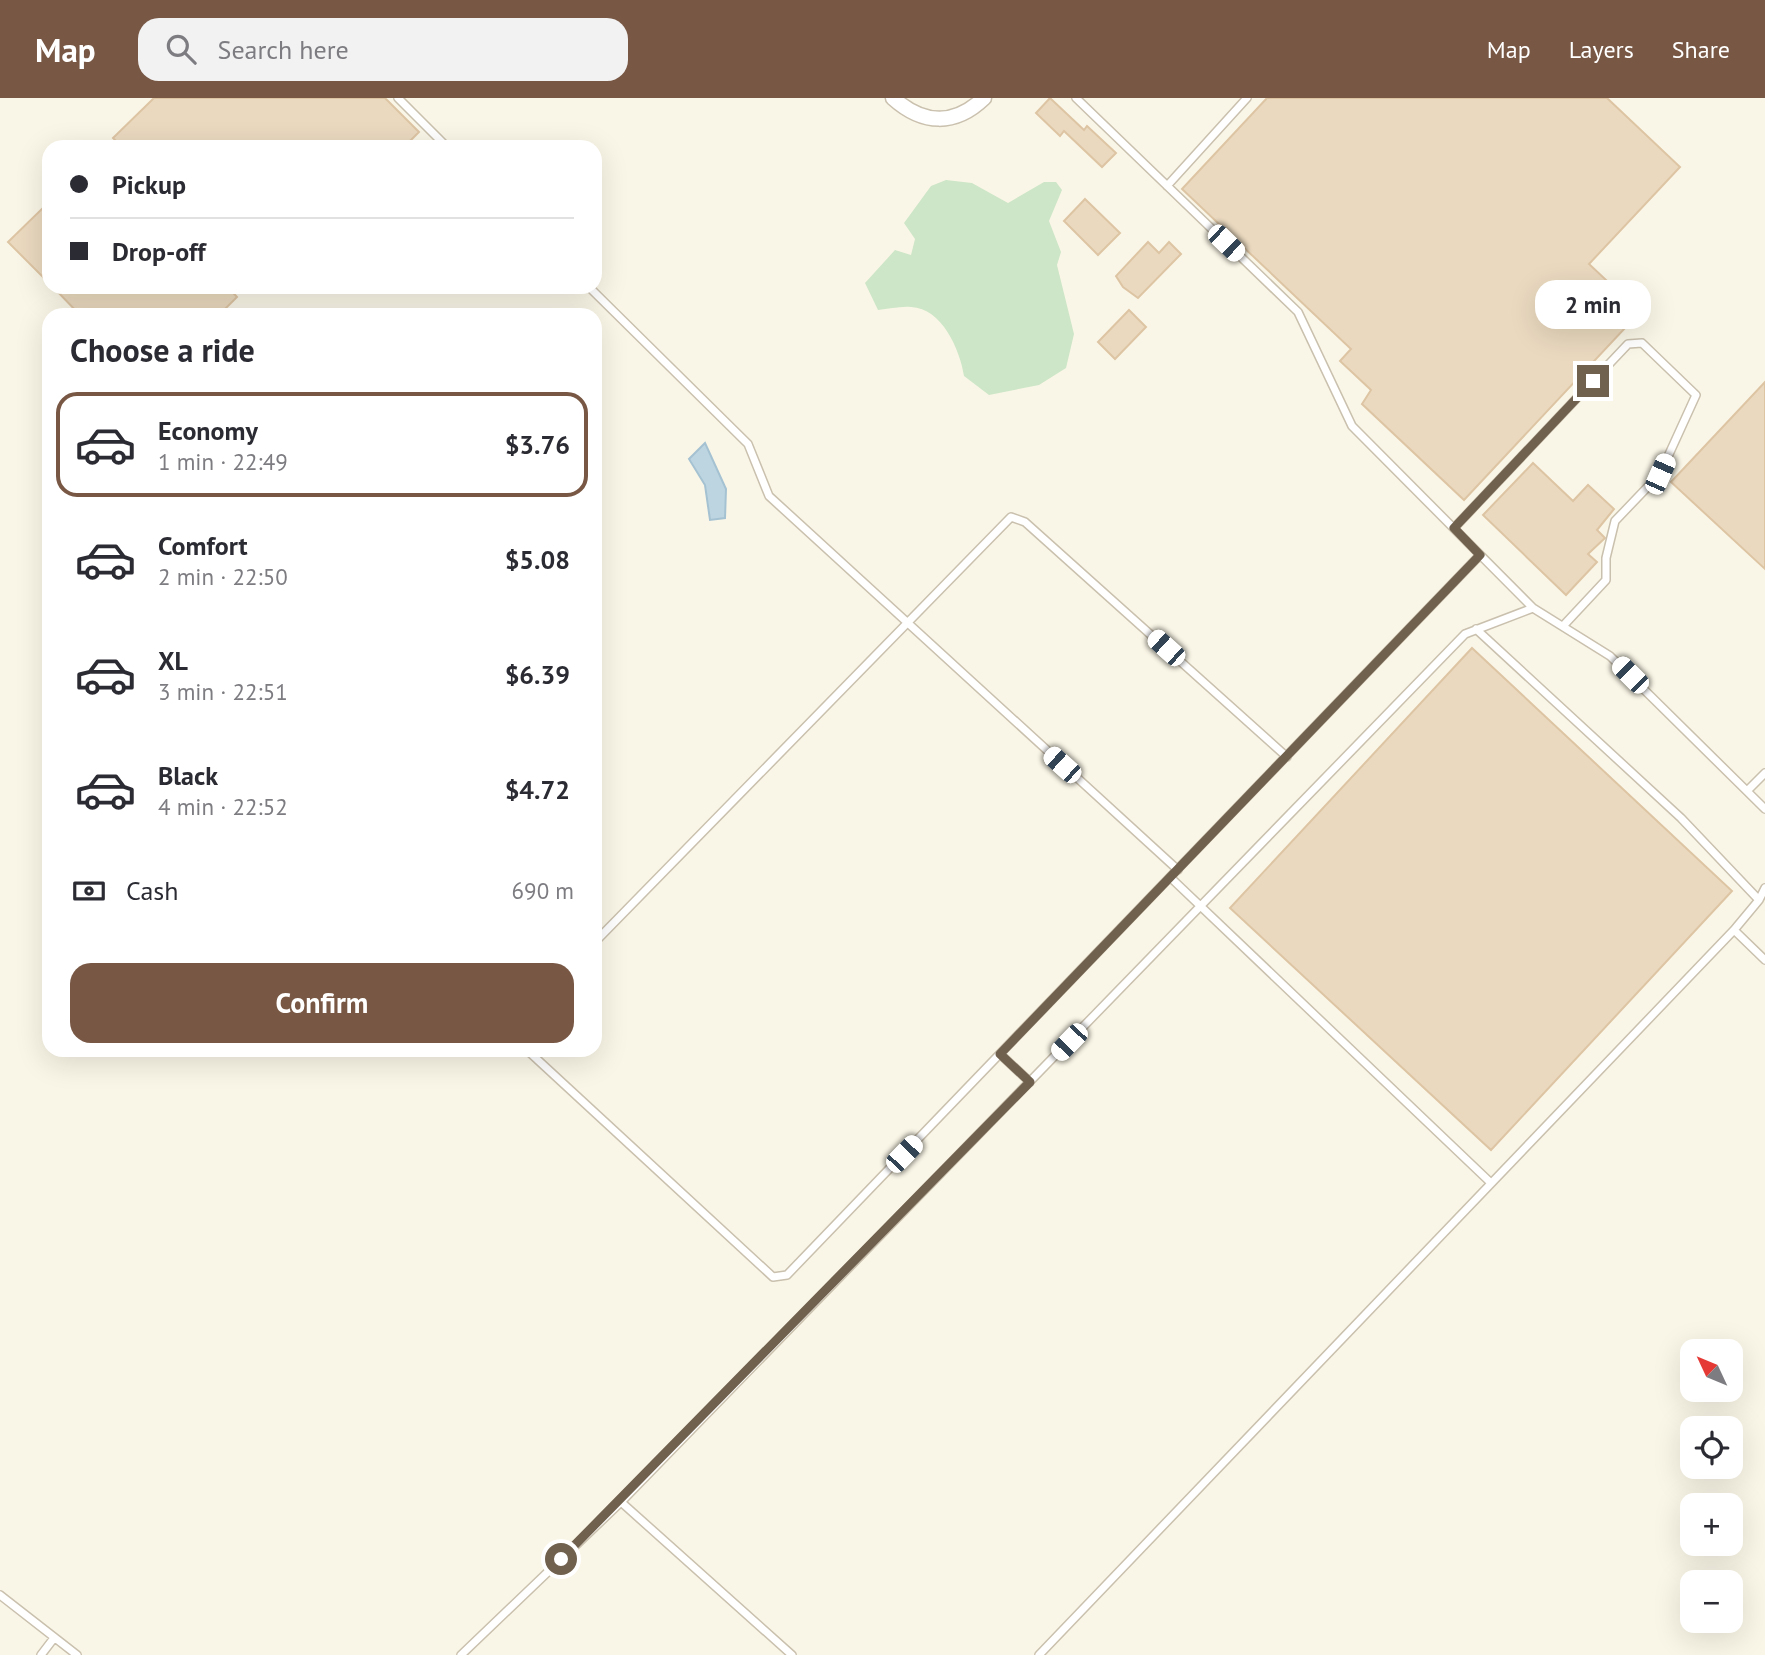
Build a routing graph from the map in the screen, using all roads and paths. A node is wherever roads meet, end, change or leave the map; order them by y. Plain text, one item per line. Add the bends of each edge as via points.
1 (398, 98) edge
2 (893, 98) edge
3 (984, 98) edge
4 (1076, 98) edge
5 (1247, 98) edge
6 (440, 140) edge
7 (1167, 186) junction
8 (596, 294) edge
9 (1454, 528) junction
10 (1480, 555) junction
11 (1534, 608) junction
12 (906, 624) junction
13 (1563, 626) junction
14 (1476, 629) junction
15 (1287, 757) junction
16 (1765, 773) edge
17 (1747, 791) junction
18 (1765, 808) edge
19 (1178, 870) junction
20 (1171, 878) junction
21 (1765, 888) edge
22 (1759, 900) junction
23 (1202, 906) junction
24 (1734, 930) junction
25 (602, 935) edge
26 (1765, 960) edge
27 (1000, 1054) junction
28 (535, 1057) edge
29 (1030, 1082) junction
30 (1491, 1183) junction
31 (621, 1502) junction
32 (0, 1595) edge
33 (54, 1638) junction
34 (41, 1655) edge
35 (77, 1655) edge
36 (461, 1655) edge
37 (792, 1655) edge
38 (1039, 1655) edge

1 - 6 lane
2 - 3 street via 909,110 940,119 967,113
4 - 7 lane
5 - 7 lane
7 - 9 lane via 1298,312 1352,426
8 - 12 lane via 748,444 769,496
9 - 10 lane
9 - 13 lane via 1628,344 1642,343 1696,395 1660,474 1615,521 1606,580
10 - 11 lane
10 - 15 lane
11 - 13 lane
11 - 14 lane
12 - 15 lane via 1016,517
12 - 19 lane
12 - 25 lane
13 - 17 lane via 1610,656
14 - 22 lane via 1681,818
14 - 23 lane via 1465,634
15 - 19 lane
16 - 17 lane
17 - 18 lane
19 - 20 lane
20 - 23 lane
20 - 27 lane
21 - 22 lane
22 - 24 lane
23 - 29 lane
23 - 30 lane
24 - 26 lane
24 - 30 lane
27 - 28 lane via 787,1275 773,1277
27 - 29 lane
29 - 31 lane
30 - 38 lane
31 - 36 lane
31 - 37 lane
32 - 33 lane
33 - 34 lane
33 - 35 lane

